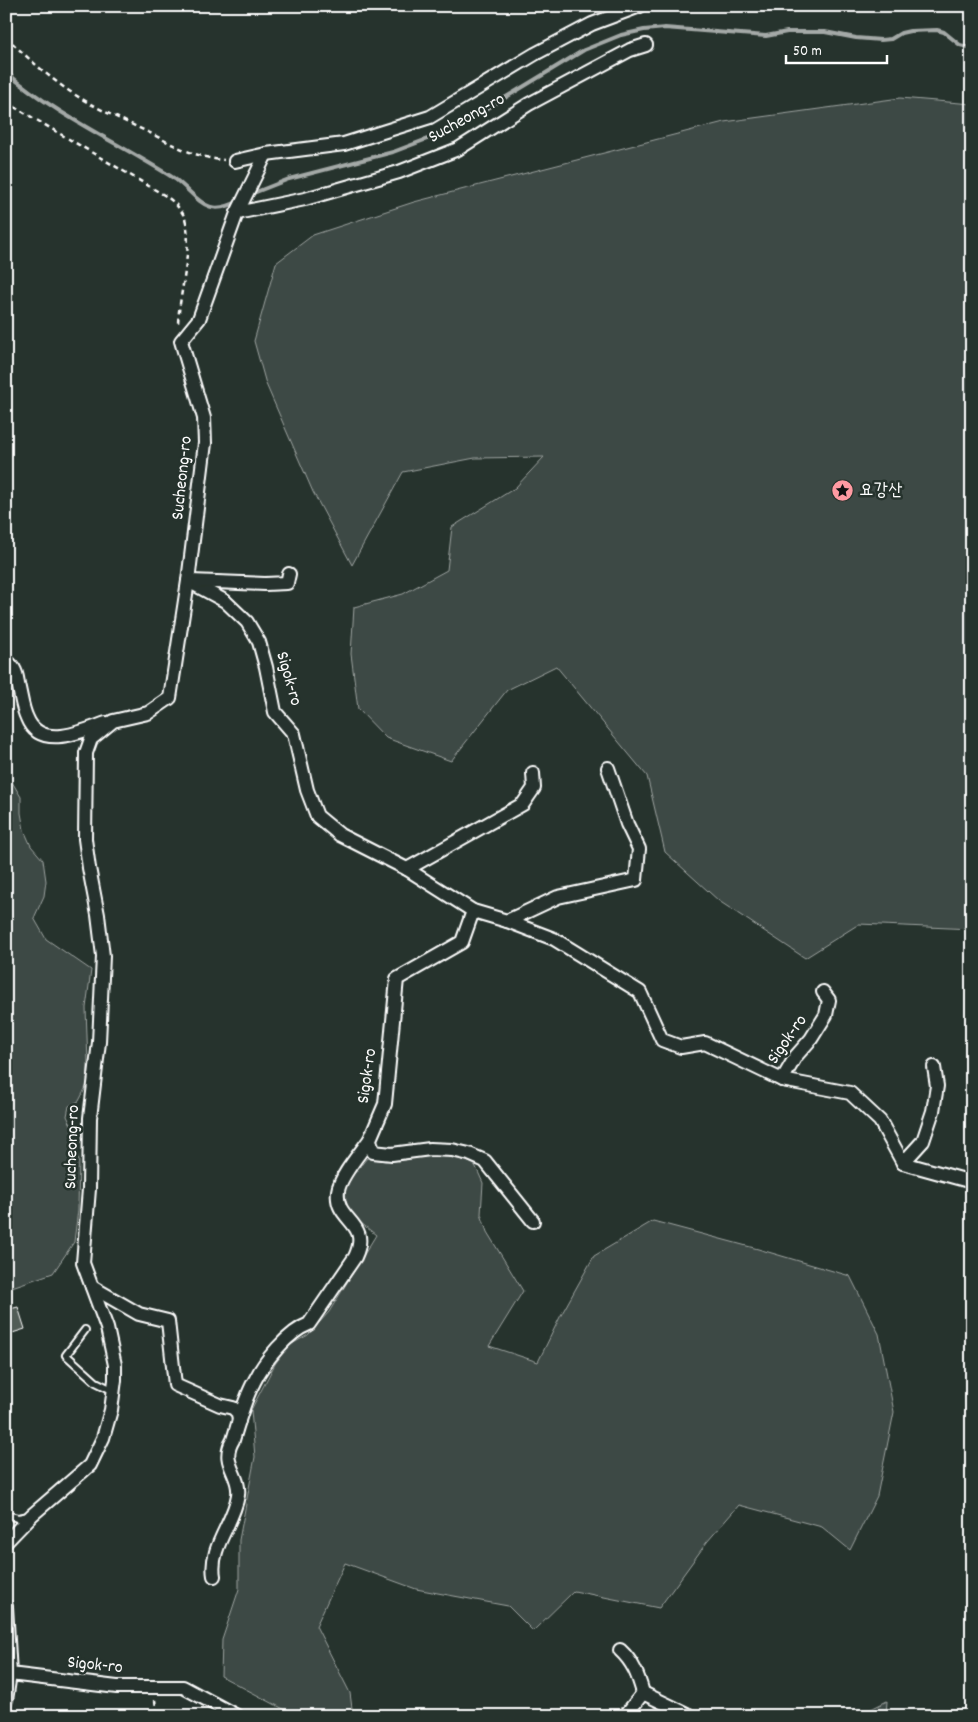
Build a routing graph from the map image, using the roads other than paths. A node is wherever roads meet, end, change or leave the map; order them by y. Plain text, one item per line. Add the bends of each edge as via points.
1 (640, 6) edge
2 (646, 45) dead end
3 (264, 159) junction
4 (234, 160) road end
5 (238, 210) junction
6 (289, 574) dead end
7 (188, 581) junction
8 (6, 661) edge
9 (113, 721) junction
10 (608, 768) dead end
11 (533, 773) dead end
12 (407, 869) junction
13 (473, 911) junction
14 (507, 920) junction
15 (823, 992) dead end
16 (934, 1067) dead end
17 (782, 1080) junction
18 (370, 1139) junction
19 (904, 1162) junction
20 (972, 1182) edge
21 (533, 1221) dead end
22 (92, 1287) junction
23 (85, 1330) dead end
24 (114, 1391) junction
25 (239, 1421) junction
26 (6, 1515) edge
27 (32, 1515) junction
28 (6, 1542) edge
29 (214, 1576) dead end
30 (6, 1606) edge
31 (620, 1650) dead end
32 (8, 1674) edge
33 (643, 1693) junction
34 (6, 1700) edge
35 (237, 1716) edge
36 (625, 1716) edge
37 (691, 1716) edge

1 - 3 street, Sucheong-ro via 592,24 535,54 430,117 344,144
2 - 5 street, Sucheong-ro via 630,50 528,104 458,149 399,172 305,199
3 - 4 street, Sucheong-ro
3 - 5 street
5 - 7 street, Sucheong-ro via 199,319 181,341 206,430
6 - 7 street via 287,583
7 - 9 street, Sucheong-ro via 170,698 148,713
7 - 12 street, Sigok-ro via 225,601 247,622 259,642 275,712 294,734 307,790 317,816 340,835
8 - 9 street, Sucheong-ro via 16,673 27,720 37,732 51,737 69,736
9 - 22 street, Sucheong-ro via 91,739 86,753 85,839 103,956 100,1042 90,1118 83,1263
10 - 14 street via 638,849 636,880 558,896
11 - 12 street via 534,788 523,804
12 - 13 street, Sigok-ro
13 - 14 street, Sigok-ro
13 - 18 street, Sigok-ro via 462,942 397,979 385,1104
14 - 17 street, Sigok-ro via 554,939 640,992 662,1040 681,1047 705,1043
15 - 17 street, Sigok-ro via 829,1000 826,1015
16 - 19 street via 937,1086 933,1111 923,1141
17 - 19 street, Sigok-ro via 850,1094 880,1122
18 - 21 street via 373,1152 452,1150 485,1161
18 - 25 street via 338,1190 341,1208 361,1238 360,1247 309,1324 291,1335 259,1372
19 - 20 street
22 - 24 street, Sucheong-ro via 112,1350
22 - 25 street via 138,1314 168,1321 175,1384 233,1408
23 - 24 lane via 66,1355 96,1382
24 - 27 street, Sucheong-ro via 104,1438 90,1465
25 - 29 street via 228,1461 238,1492 237,1501 215,1557
26 - 27 lane via 18,1518
27 - 28 street, Sucheong-ro
30 - 32 street
31 - 33 street via 630,1660
32 - 34 street
32 - 35 street, Sigok-ro via 118,1687 182,1687
33 - 36 street
33 - 37 street

